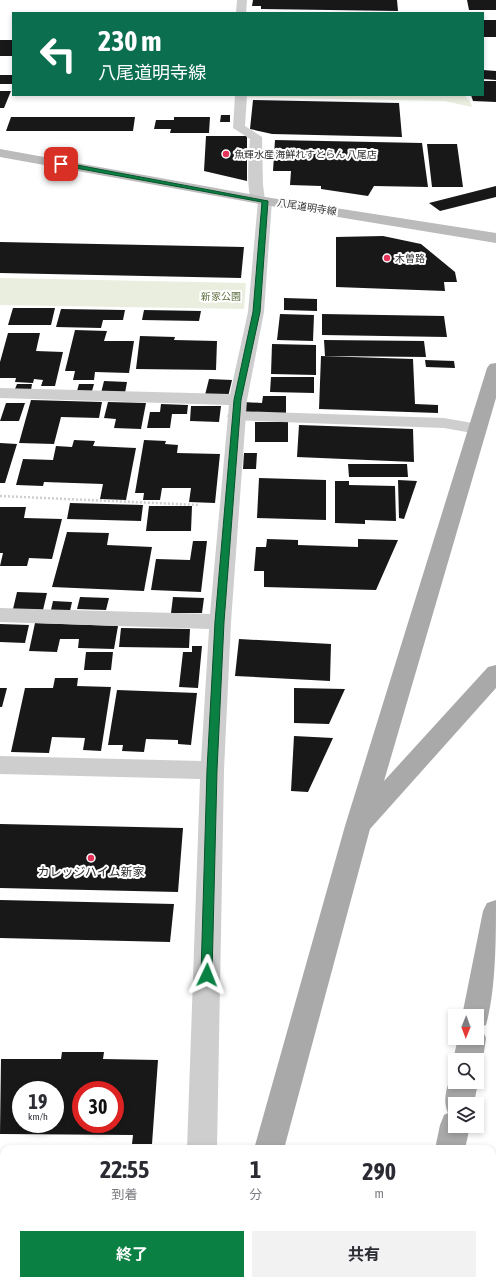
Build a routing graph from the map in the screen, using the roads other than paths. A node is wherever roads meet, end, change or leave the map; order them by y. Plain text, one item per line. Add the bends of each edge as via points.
1 (242, 0) edge
2 (241, 12) edge
3 (241, 96) edge
4 (0, 153) edge
5 (262, 200) junction
6 (496, 238) edge
7 (496, 368) edge
8 (0, 393) edge
9 (237, 408) junction
10 (478, 428) junction
11 (0, 615) edge
12 (220, 622) junction
13 (496, 673) edge
14 (0, 765) edge
15 (212, 770) junction
16 (358, 826) junction
17 (496, 911) edge
18 (477, 1009) edge
19 (453, 1133) edge
20 (202, 1145) edge
21 (269, 1145) edge
22 (451, 1145) edge

1 - 2 lane
3 - 5 lane via 239,128 256,137 256,185
4 - 5 main road, 八尾道明寺線
5 - 6 main road, 八尾道明寺線
5 - 9 street via 256,312
7 - 10 main road
8 - 9 street
9 - 10 lane via 444,423
9 - 12 street
10 - 16 main road
11 - 12 street
12 - 15 street
13 - 16 main road
14 - 15 street
15 - 20 street
16 - 21 main road
17 - 18 main road
19 - 22 main road

